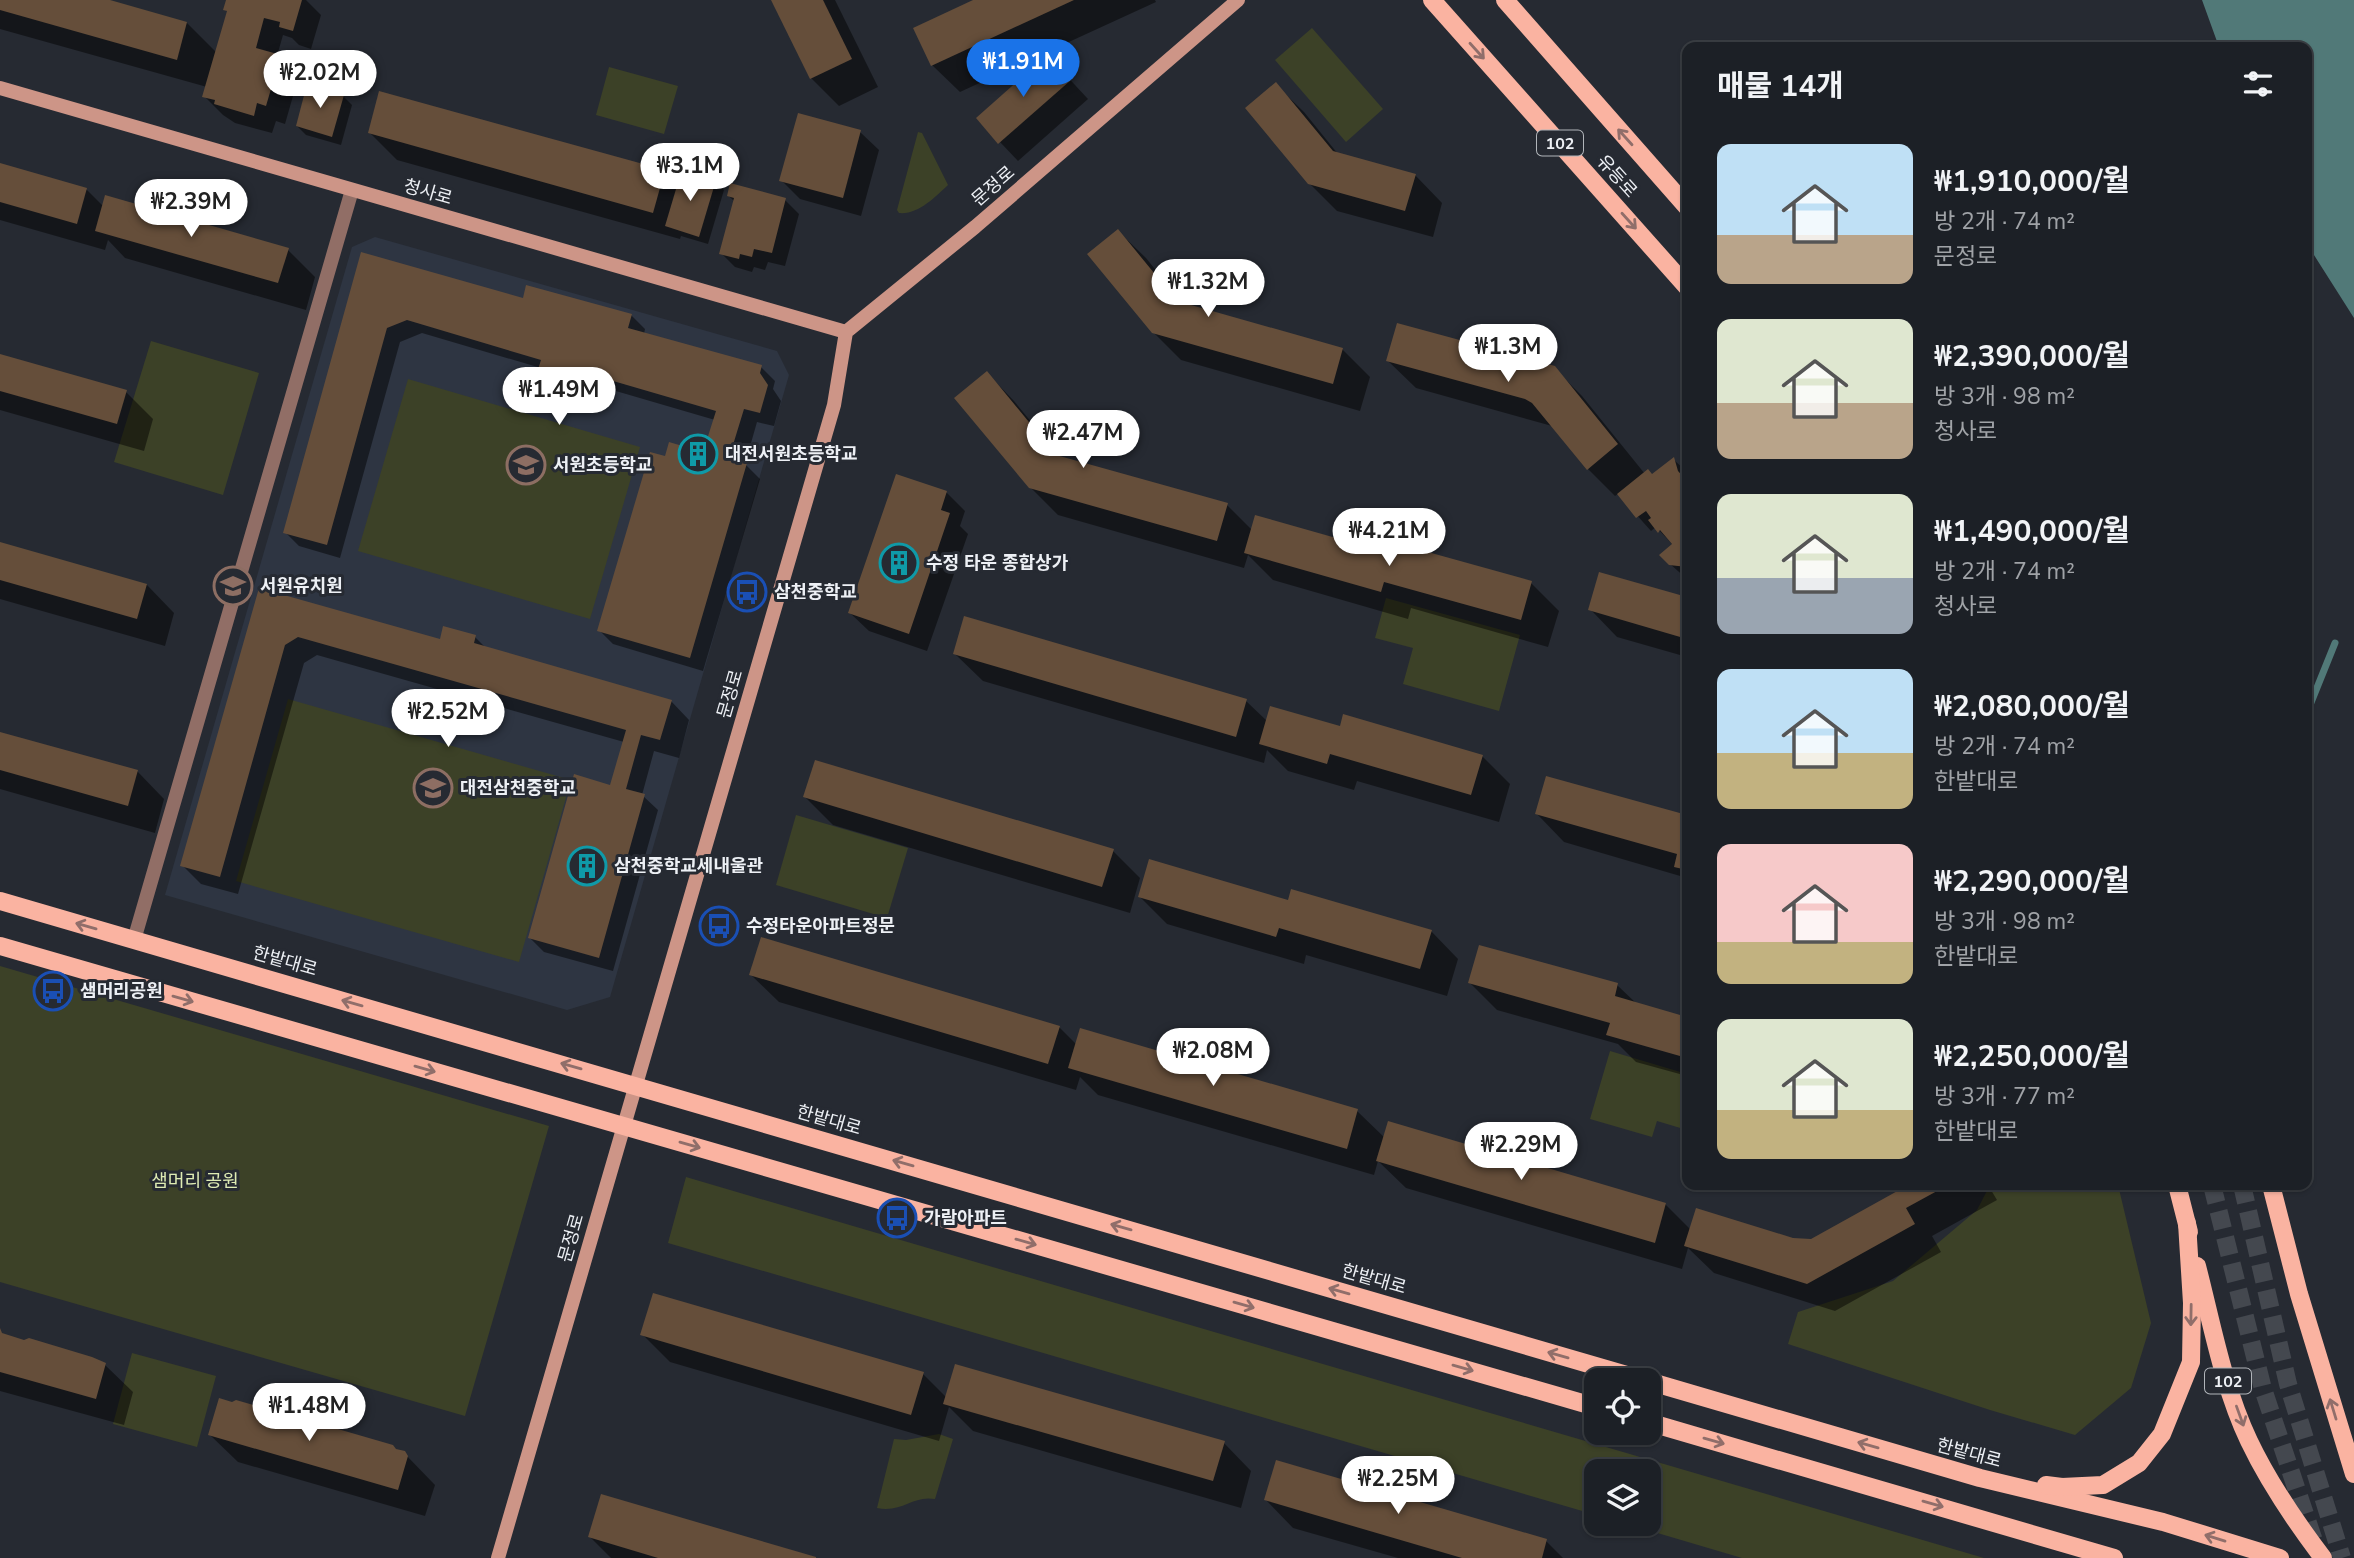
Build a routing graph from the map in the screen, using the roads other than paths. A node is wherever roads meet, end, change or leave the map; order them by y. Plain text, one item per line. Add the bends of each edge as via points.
1 (1238, 0) edge
2 (1432, 0) edge
3 (1505, 0) edge
4 (0, 88) edge
5 (352, 190) junction
6 (1682, 201) edge
7 (1682, 281) edge
8 (846, 332) junction
9 (0, 901) edge
10 (135, 940) junction
11 (0, 946) edge
12 (636, 1085) junction
13 (624, 1126) junction
14 (2178, 1190) edge
15 (2273, 1190) edge
16 (2187, 1223) junction
17 (1604, 1368) edge
18 (1661, 1385) edge
19 (1584, 1404) edge
20 (1661, 1426) edge
21 (2354, 1474) edge
22 (1980, 1478) junction
23 (498, 1558) edge
24 (2114, 1558) edge
25 (2280, 1558) edge
26 (2323, 1558) edge

1 - 8 main road, 문정로
2 -> 7 main road, 유등로 / 102
6 -> 3 main road, 유등로
4 - 5 main road, 청사로
5 - 8 main road, 청사로
5 - 10 street
8 - 12 main road, 문정로 via 834,405
10 -> 9 main road, 한밭대로
12 -> 10 main road, 한밭대로
11 -> 13 main road
12 - 13 main road, 문정로
17 -> 12 main road, 한밭대로
13 -> 19 main road
13 - 23 main road, 문정로
14 - 16 main road, 102
21 -> 15 main road via 2299,1294
16 -> 22 main road via 2191,1362 2162,1434 2139,1463 2103,1485 2062,1487
16 -> 26 main road, 102 via 2222,1366 2248,1440 2291,1518
22 -> 18 main road, 한밭대로
20 -> 24 main road
25 -> 22 main road, 한밭대로 via 2163,1522

